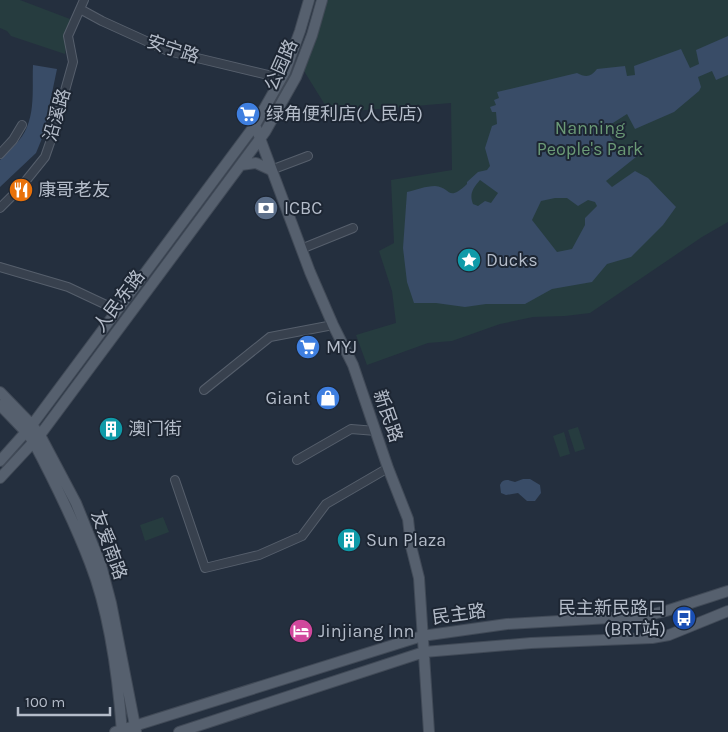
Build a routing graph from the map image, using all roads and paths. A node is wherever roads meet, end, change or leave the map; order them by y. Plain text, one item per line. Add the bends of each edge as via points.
1 (84, 0) edge
2 (309, 0) edge
3 (322, 0) edge
4 (80, 9) junction
5 (281, 78) junction
6 (22, 125) dead end
7 (255, 125) junction
8 (260, 139) junction
9 (0, 154) edge
10 (308, 156) dead end
11 (241, 165) junction
12 (271, 170) junction
13 (0, 208) edge
14 (353, 228) dead end
15 (302, 249) junction
16 (0, 267) edge
17 (117, 310) junction
18 (333, 325) junction
19 (204, 390) dead end
20 (0, 392) edge
21 (0, 406) edge
22 (29, 428) junction
23 (376, 431) junction
24 (36, 438) junction
25 (0, 460) edge
26 (297, 460) dead end
27 (388, 468) junction
28 (0, 478) edge
29 (175, 480) dead end
30 (728, 591) edge
31 (728, 611) edge
32 (422, 636) junction
33 (424, 652) junction
34 (135, 729) edge
35 (120, 731) edge
36 (179, 732) edge
37 (429, 732) edge

1 - 4 street
2 - 5 main road, 公园路
3 - 8 main road, 公园路 via 296,77
4 - 5 street, 安宁路 via 168,51
4 - 13 street, 沿溪路 via 68,36 73,62 45,157
5 - 7 main road, 公园路
6 - 9 street
7 - 8 main road, 新民路
7 - 17 main road, 人民东路
8 - 11 main road, 人民东路
8 - 12 main road, 新民路
10 - 12 street
11 - 12 main road via 256,163
11 - 24 main road, 人民东路
12 - 15 main road, 新民路
14 - 15 street
15 - 18 main road, 新民路
16 - 17 street via 68,287
17 - 22 main road, 人民东路
18 - 19 street via 270,337
18 - 23 main road, 新民路 via 353,365
20 - 22 main road, 友爱南路
21 - 22 main road, 友爱南路
22 - 24 main road, 友爱南路
22 - 25 main road, 人民东路
23 - 26 street via 350,430
23 - 27 main road, 新民路
24 - 28 main road, 人民东路
24 - 34 main road, 友爱南路 via 76,503 101,565
24 - 35 main road, 友爱南路 via 94,572 112,650
27 - 29 street via 326,504 302,536 259,555 205,568
27 - 32 main road, 新民路 via 408,519 419,578
30 - 32 main road, 民主路 via 644,616 507,624
31 - 33 main road, 民主路 via 669,635 652,638
32 - 33 main road, 新民路
32 - 34 main road, 民主路
33 - 36 main road, 民主路
33 - 37 main road, 新民路
34 - 35 main road, 民主路

